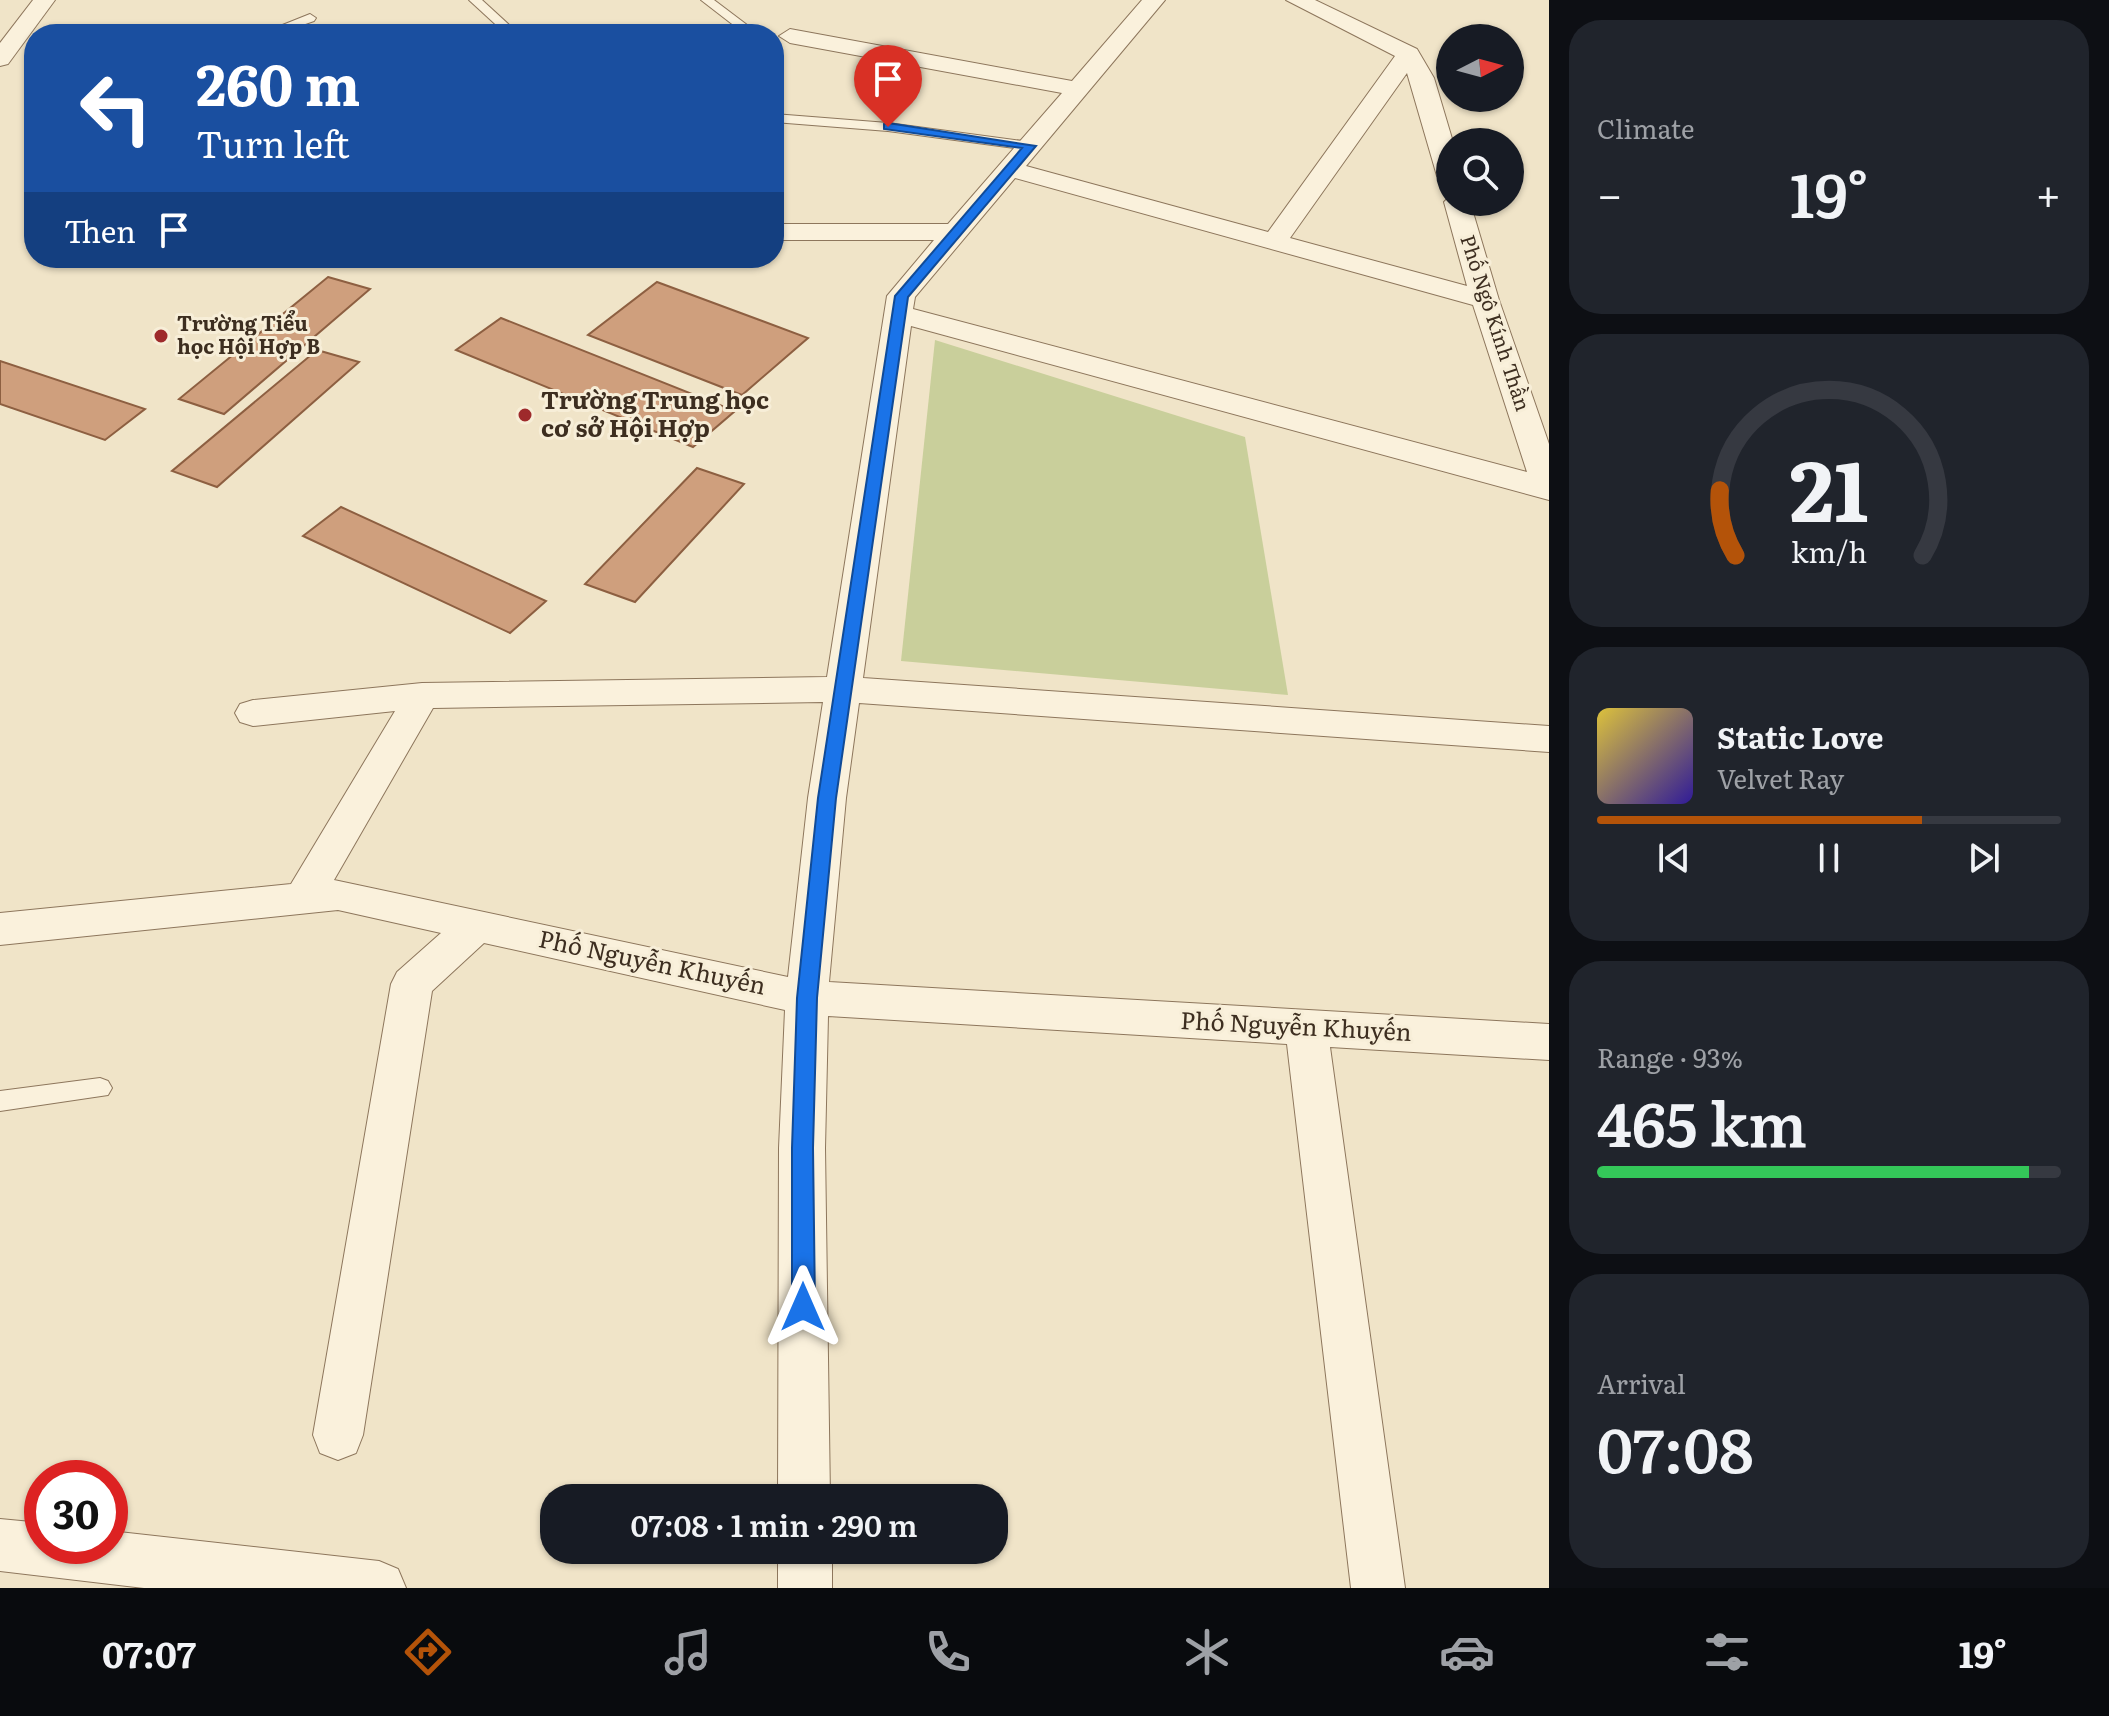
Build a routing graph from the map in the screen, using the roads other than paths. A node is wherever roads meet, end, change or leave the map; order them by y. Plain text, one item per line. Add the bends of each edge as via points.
1 (44, 0) edge
2 (475, 0) edge
3 (707, 0) edge
4 (1297, 0) edge
5 (1142, 2) edge
6 (310, 18) dead end
7 (30, 24) edge
8 (294, 24) edge
9 (502, 24) edge
10 (739, 24) edge
11 (790, 36) dead end
12 (1409, 54) junction
13 (1079, 89) junction
14 (784, 119) edge
15 (1436, 128) edge
16 (1020, 158) junction
17 (1461, 216) edge
18 (784, 232) edge
19 (957, 232) junction
20 (1274, 242) junction
21 (1485, 300) junction
22 (898, 314) junction
23 (1549, 488) edge
24 (842, 689) junction
25 (422, 696) junction
26 (253, 713) dead end
27 (1549, 739) edge
28 (303, 898) junction
29 (477, 925) junction
30 (0, 929) edge
31 (807, 998) junction
32 (1306, 1028) junction
33 (1549, 1042) edge
34 (100, 1088) dead end
35 (0, 1101) edge
36 (338, 1435) dead end
37 (804, 1484) edge
38 (0, 1545) edge
39 (805, 1564) edge
40 (379, 1588) edge
41 (805, 1588) edge
42 (1378, 1588) edge

1 - 7 street
2 - 9 lane
3 - 10 lane
4 - 12 street
5 - 13 street
6 - 8 lane
11 - 13 street
12 - 15 street
12 - 20 street
13 - 16 street
14 - 16 lane via 888,127
16 - 19 street
16 - 20 street
17 - 21 street, Phố Ngô Kính Thần
18 - 19 street
19 - 22 street via 901,296
20 - 21 street
21 - 23 street, Phố Ngô Kính Thần
22 - 23 street
22 - 24 street
24 - 25 street
24 - 27 street
24 - 31 street
25 - 26 street
25 - 28 street
28 - 29 street, Phố Nguyễn Khuyến via 338,895
28 - 30 street, Phố Nguyễn Khuyến
29 - 31 street, Phố Nguyễn Khuyến
29 - 36 street via 412,984
31 - 32 street, Phố Nguyễn Khuyến
31 - 37 street via 802,1148
32 - 33 street, Phố Nguyễn Khuyến
32 - 42 street
34 - 35 lane
38 - 40 street
39 - 41 street

